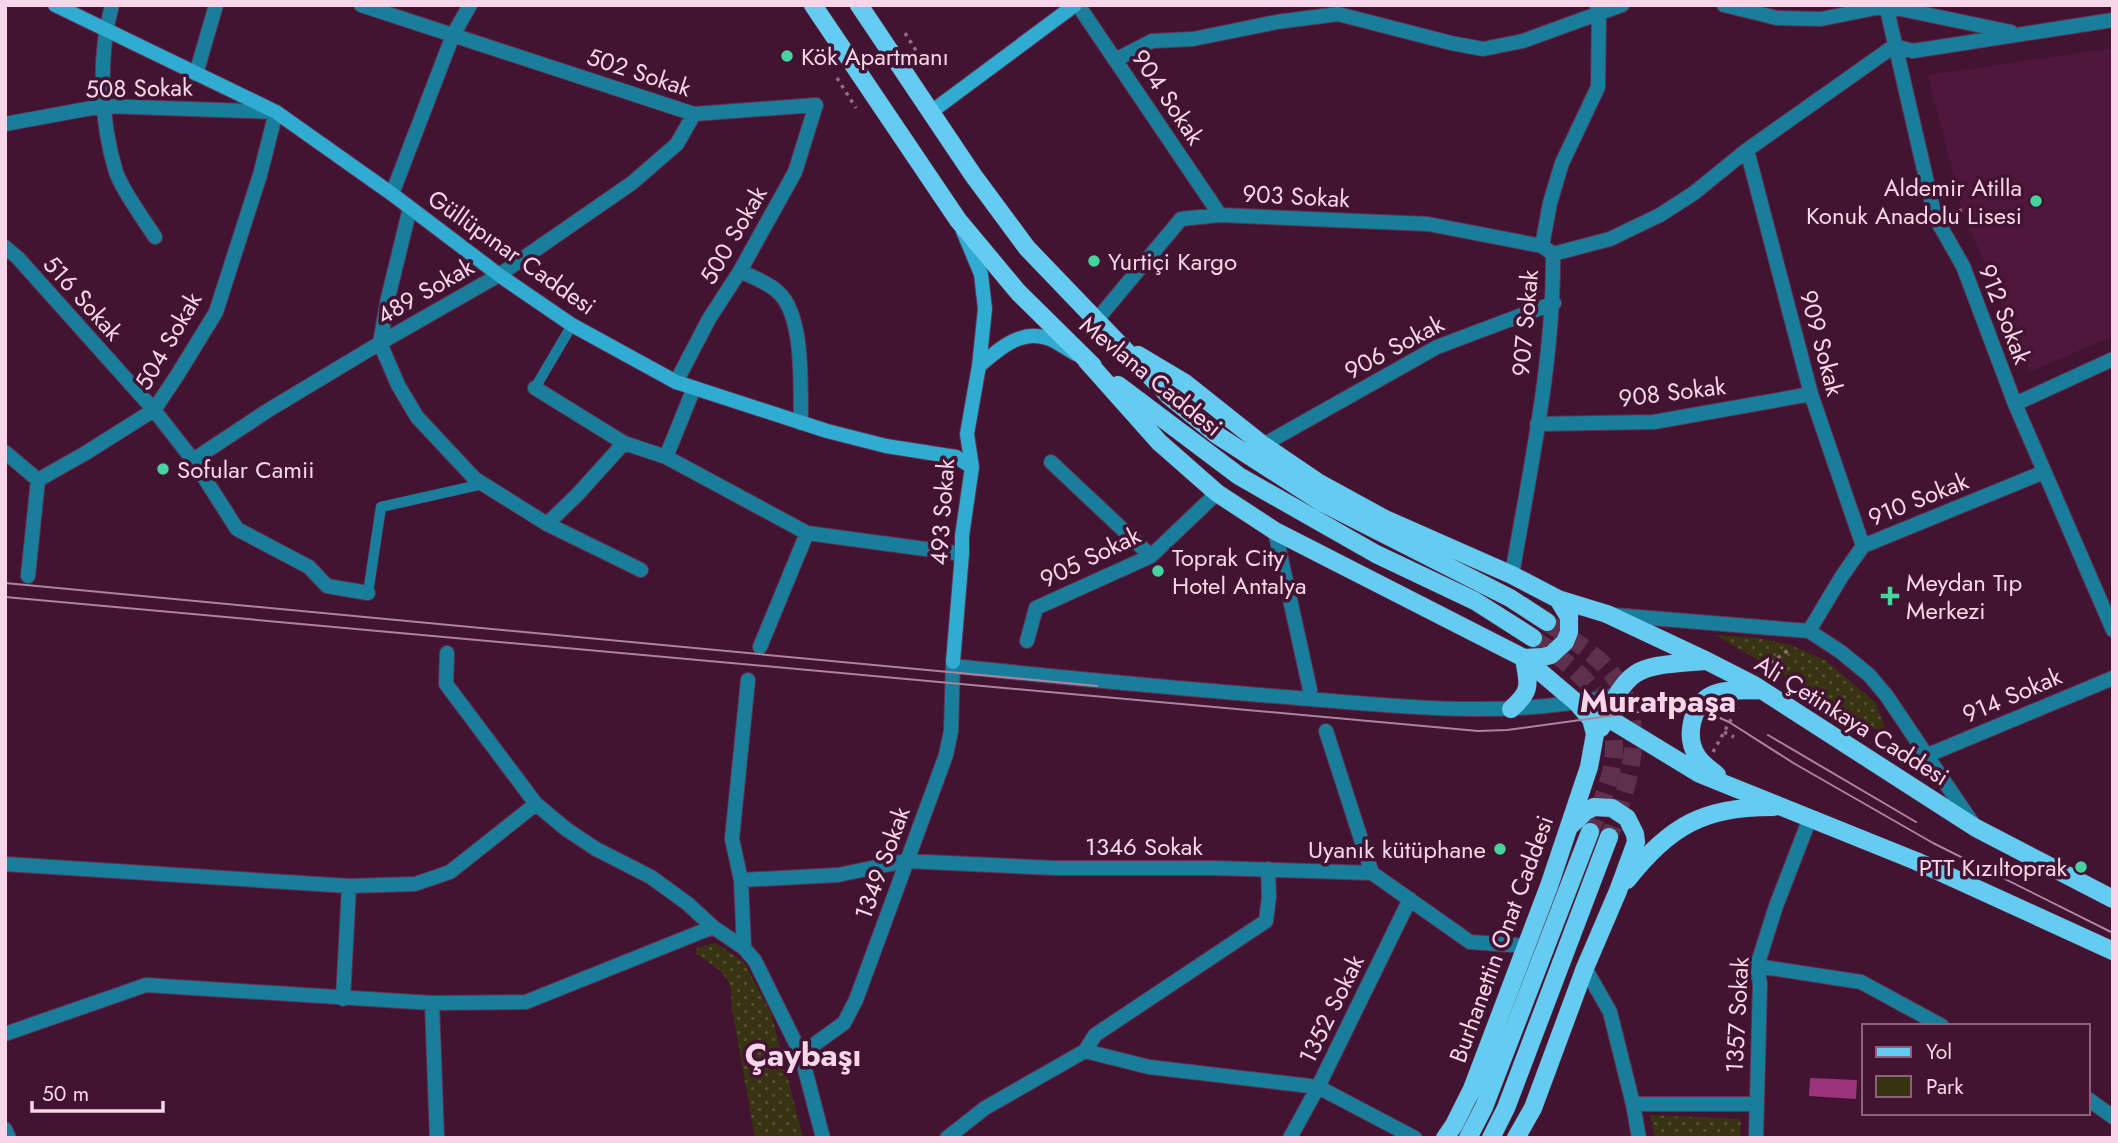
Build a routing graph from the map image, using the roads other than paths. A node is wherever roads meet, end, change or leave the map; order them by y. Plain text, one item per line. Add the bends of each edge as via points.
1 (55, 5) edge
2 (112, 5) edge
3 (216, 5) edge
4 (361, 5) edge
5 (470, 5) edge
6 (813, 5) edge
7 (859, 5) edge
8 (1077, 5) edge
9 (1622, 5) edge
10 (1724, 5) edge
11 (1886, 5) edge
12 (1598, 9) edge
13 (1354, 11) edge
14 (2113, 20) edge
15 (105, 30) junction
16 (2020, 34) junction
17 (453, 35) junction
18 (1894, 46) junction
19 (1115, 60) junction
20 (196, 74) junction
21 (816, 105) joint
22 (103, 106) junction
23 (276, 112) junction
24 (931, 112) junction
25 (694, 114) junction
26 (5, 124) edge
27 (1747, 150) junction
28 (392, 194) junction
29 (410, 208) junction
30 (1220, 215) junction
31 (958, 220) junction
32 (155, 237) dead end
33 (5, 247) edge
34 (1547, 250) junction
35 (740, 271) junction
36 (499, 275) junction
37 (1554, 303) junction
38 (1095, 321) junction
39 (572, 325) junction
40 (1114, 341) junction
41 (380, 343) junction
42 (2113, 359) edge
43 (1086, 360) junction
44 (979, 366) junction
45 (676, 382) junction
46 (535, 388) joint
47 (694, 388) junction
48 (1811, 394) junction
49 (2015, 404) junction
50 (154, 410) junction
51 (801, 423) junction
52 (1537, 424) junction
53 (624, 443) junction
54 (1263, 445) junction
55 (5, 452) edge
56 (666, 457) junction
57 (193, 460) junction
58 (1051, 462) dead end
59 (972, 467) junction
60 (2045, 472) junction
61 (38, 480) junction
62 (483, 484) junction
63 (1217, 493) junction
64 (547, 524) junction
65 (1275, 531) junction
66 (807, 533) junction
67 (1863, 546) junction
68 (962, 554) junction
69 (1151, 556) junction
70 (641, 570) dead end
71 (1512, 575) junction
72 (28, 576) dead end
73 (368, 593) joint
74 (1558, 599) junction
75 (1607, 614) junction
76 (1547, 622) tunnel mouth
77 (2113, 630) edge
78 (1809, 631) junction
79 (1533, 638) tunnel mouth
80 (1027, 641) dead end
81 (760, 647) dead end
82 (447, 653) dead end
83 (1524, 658) junction
84 (1707, 661) junction
85 (953, 664) junction
86 (2113, 678) edge
87 (748, 680) dead end
88 (1310, 690) dead end
89 (1755, 690) junction
90 (1616, 695) junction
91 (1580, 703) junction
92 (1511, 709) junction
93 (1605, 718) junction
94 (1326, 731) dead end
95 (1592, 752) junction
96 (1928, 755) junction
97 (1730, 786) junction
98 (536, 804) junction
99 (1783, 808) junction
100 (1810, 818) junction
101 (1568, 828) junction
102 (1976, 828) junction
103 (1590, 832) tunnel mouth
104 (1609, 837) tunnel mouth
105 (905, 862) junction
106 (5, 864) edge
107 (1268, 869) junction
108 (1372, 873) junction
109 (741, 880) junction
110 (349, 886) junction
111 (1618, 891) junction
112 (1410, 899) junction
113 (2113, 899) edge
114 (713, 927) junction
115 (1528, 946) junction
116 (744, 948) junction
117 (2113, 951) edge
118 (1757, 966) junction
119 (1585, 968) junction
120 (343, 999) junction
121 (432, 1003) junction
122 (1938, 1024) edge
123 (5, 1034) edge
124 (1085, 1051) junction
125 (801, 1054) junction
126 (1318, 1087) junction
127 (2090, 1100) edge
128 (1633, 1104) junction
129 (1756, 1104) junction
130 (2113, 1117) edge
131 (5, 1129) edge
132 (9, 1138) edge
133 (437, 1138) edge
134 (822, 1138) edge
135 (947, 1138) edge
136 (1290, 1138) edge
137 (1415, 1138) edge
138 (1445, 1138) edge
139 (1468, 1138) edge
140 (1492, 1138) edge
141 (1516, 1138) edge
142 (1639, 1138) edge
143 (1756, 1138) edge

1 - 15 street, Güllüpınar Caddesi
2 - 15 street
3 - 20 street
4 - 17 street, 502 Sokak
5 - 17 street
6 - 31 main road, Mevlana Caddesi
7 - 24 main road, Mevlana Caddesi
8 - 19 street, 904 Sokak
8 - 24 street
9 - 12 street
10 - 11 street via 1777,18 1821,19
11 - 16 street
11 - 18 street, 912 Sokak
12 - 13 street via 1523,41 1483,48 1451,43
12 - 34 street, 907 Sokak via 1598,87 1562,163 1550,203
13 - 19 street via 1193,39 1153,41
14 - 16 street
15 - 20 street, Güllüpınar Caddesi
15 - 22 street
16 - 18 street via 1913,51
17 - 25 street, 502 Sokak
17 - 28 street
18 - 27 street, 903 Sokak
18 - 49 street, 912 Sokak via 1935,217 1962,266
19 - 30 street, 904 Sokak
20 - 23 street, Güllüpınar Caddesi
21 - 25 street, 502 Sokak
21 - 35 street, 500 Sokak via 794,172
22 - 23 street, 508 Sokak
22 - 26 street, 508 Sokak
22 - 32 street via 117,174
23 - 28 street, Güllüpınar Caddesi
23 - 50 street, 504 Sokak via 216,312
24 - 38 main road, Mevlana Caddesi via 1027,248
25 - 36 street, 489 Sokak via 677,144 632,183
27 - 34 street, 903 Sokak via 1660,215 1610,239
27 - 48 street, 909 Sokak
28 - 29 street, Güllüpınar Caddesi
29 - 36 street, Güllüpınar Caddesi
29 - 41 street
30 - 34 street, 903 Sokak via 1427,224
30 - 38 street, 903 Sokak via 1181,219
31 - 43 main road, Mevlana Caddesi via 1017,292
31 - 44 street, 493 Sokak via 981,274 985,309
33 - 50 street, 516 Sokak
34 - 37 street, 907 Sokak
35 - 45 street, 500 Sokak
35 - 51 street via 778,292 792,311
36 - 39 street, Güllüpınar Caddesi
36 - 41 street, 489 Sokak
37 - 52 street, 907 Sokak
37 - 54 street, 906 Sokak via 1437,347
38 - 40 main road, Mevlana Caddesi
39 - 45 street, Güllüpınar Caddesi
39 - 46 lane
40 - 54 main road, Ali Çetinkaya Caddesi via 1185,383
40 - 76 main road, Mevlana Caddesi via 1169,396 1258,463 1321,502 1510,598
41 - 57 street, 489 Sokak
41 - 62 street via 417,417
42 - 49 street
43 - 44 street via 1036,336 1007,342
43 - 63 main road via 1158,442
43 - 79 main road, Mevlana Caddesi via 1239,476 1376,554 1475,601
44 - 59 street, 493 Sokak via 967,434
45 - 47 street, Güllüpınar Caddesi
46 - 53 street
47 - 51 street, Güllüpınar Caddesi
47 - 56 street
48 - 52 street, 908 Sokak via 1654,422
48 - 67 street, 909 Sokak
49 - 60 street, 912 Sokak
50 - 57 street, 516 Sokak
50 - 61 street, 504 Sokak
51 - 59 street, Güllüpınar Caddesi via 886,446 956,457
52 - 71 street, 907 Sokak
53 - 56 street
53 - 64 street
54 - 71 main road, Ali Çetinkaya Caddesi via 1318,483 1385,519
55 - 61 street
56 - 66 street
57 - 73 street, 516 Sokak via 237,528 309,566 327,586
58 - 69 street
59 - 68 street, 493 Sokak
60 - 67 street, 910 Sokak
60 - 77 street, 912 Sokak
61 - 72 street
62 - 64 street
62 - 73 lane via 381,507
63 - 65 main road
63 - 69 street, 905 Sokak
64 - 70 street
65 - 83 main road
65 - 88 street
66 - 68 street
66 - 81 street
67 - 78 street, 910 Sokak
68 - 85 street, 493 Sokak
69 - 80 street, 905 Sokak via 1036,608
71 - 74 main road, Ali Çetinkaya Caddesi
74 - 75 main road, Ali Çetinkaya Caddesi
74 - 83 main road via 1569,617 1565,642 1551,654
75 - 78 street
75 - 84 main road, Ali Çetinkaya Caddesi
78 - 96 street via 1869,675
82 - 98 street via 446,684
83 - 91 main road
83 - 92 main road via 1528,682 1524,698
84 - 89 main road, Ali Çetinkaya Caddesi
84 - 90 main road, Burhanettin Onat Caddesi via 1639,670
85 - 92 street via 1133,685 1441,710
85 - 105 street, 1349 Sokak via 946,755
86 - 96 street, 914 Sokak
87 - 109 street via 732,839
89 - 97 main road via 1712,695 1697,708 1691,734 1695,754
89 - 102 main road, Ali Çetinkaya Caddesi
90 - 91 street
90 - 93 main road, Burhanettin Onat Caddesi
91 - 92 street
91 - 93 main road
91 - 95 main road via 1595,734
93 - 95 main road, Burhanettin Onat Caddesi
93 - 97 main road via 1700,774
94 - 108 street
95 - 101 main road, Burhanettin Onat Caddesi
96 - 102 street
97 - 99 main road
98 - 110 street via 450,873 415,884
98 - 114 street via 596,849 651,877
99 - 100 main road
99 - 111 main road via 1744,807 1699,817 1654,849
100 - 117 main road
100 - 118 street, 1357 Sokak
101 - 111 main road via 1594,807 1612,808 1627,818 1636,842
101 - 115 main road, Burhanettin Onat Caddesi
102 - 113 main road, Ali Çetinkaya Caddesi
103 - 139 main road, Burhanettin Onat Caddesi via 1484,1108
104 - 140 main road
105 - 107 street, 1346 Sokak via 1055,869
105 - 109 street, 1346 Sokak via 838,875
105 - 125 street, 1349 Sokak via 844,1023
106 - 110 street
107 - 108 street, 1346 Sokak
107 - 124 street via 1266,921 1095,1035
108 - 112 street
109 - 116 street
110 - 120 street
111 - 119 main road
112 - 115 street via 1469,942
112 - 126 street, 1352 Sokak
114 - 116 street
114 - 121 street via 526,1002
115 - 138 main road, Burhanettin Onat Caddesi via 1472,1089
116 - 125 street via 755,961
118 - 122 street via 1861,982
118 - 129 street, 1357 Sokak
119 - 128 street via 1610,1012
119 - 141 main road via 1533,1108
120 - 121 street
120 - 123 street via 146,985
121 - 133 street
124 - 126 street via 1149,1067
124 - 135 street via 985,1108
125 - 134 street
126 - 136 street, 1352 Sokak
126 - 137 street
127 - 130 street
128 - 129 street
128 - 142 street
129 - 143 street, 1357 Sokak
131 - 132 street

